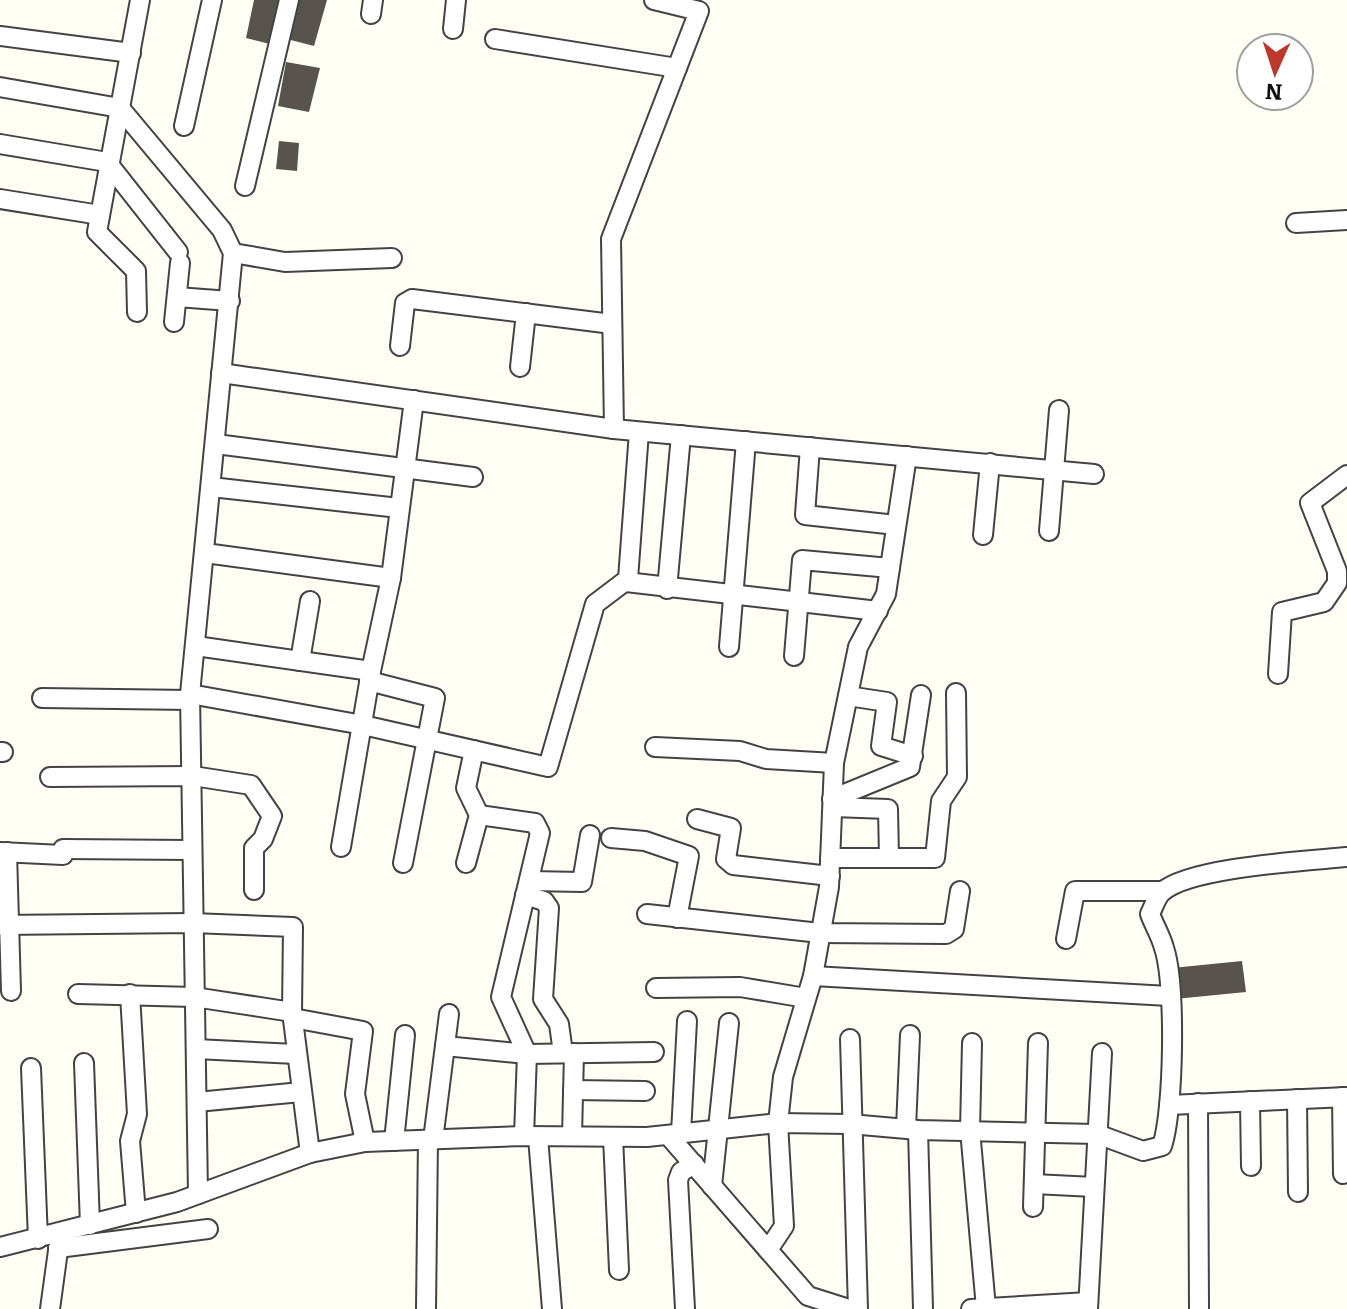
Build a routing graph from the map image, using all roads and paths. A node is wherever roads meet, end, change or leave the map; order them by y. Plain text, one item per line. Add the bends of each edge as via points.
1 (140, 0) edge
2 (212, 0) edge
3 (289, 0) edge
4 (456, 0) edge
5 (654, 0) edge
6 (453, 29) dead end
7 (0, 36) edge
8 (495, 39) dead end
9 (131, 53) junction
10 (677, 68) junction
11 (0, 87) edge
12 (120, 108) junction
13 (184, 126) dead end
14 (0, 144) edge
15 (107, 162) junction
16 (245, 186) dead end
17 (0, 199) edge
18 (100, 215) junction
19 (1347, 220) edge
20 (1296, 223) dead end
21 (233, 253) junction
22 (392, 258) dead end
23 (177, 297) junction
24 (230, 301) junction
25 (137, 312) dead end
26 (526, 313) junction
27 (174, 322) dead end
28 (612, 324) junction
29 (400, 346) dead end
30 (520, 367) dead end
31 (221, 373) junction
32 (414, 400) junction
33 (1059, 410) dead end
34 (614, 429) junction
35 (639, 432) junction
36 (681, 435) junction
37 (746, 441) junction
38 (216, 444) junction
39 (810, 447) junction
40 (907, 456) junction
41 (990, 463) junction
42 (405, 467) junction
43 (1054, 469) junction
44 (1094, 474) dead end
45 (1347, 475) edge
46 (473, 477) dead end
47 (211, 487) junction
48 (399, 508) junction
49 (896, 525) junction
50 (1049, 531) dead end
51 (983, 535) dead end
52 (205, 553) junction
53 (890, 568) junction
54 (391, 578) junction
55 (626, 582) junction
56 (667, 589) junction
57 (734, 597) junction
58 (310, 601) dead end
59 (799, 603) junction
60 (878, 611) junction
61 (196, 646) junction
62 (729, 647) dead end
63 (794, 656) dead end
64 (300, 661) junction
65 (1278, 674) dead end
66 (370, 676) junction
67 (956, 693) dead end
68 (921, 695) dead end
69 (848, 696) junction
70 (190, 697) junction
71 (42, 698) dead end
72 (363, 725) junction
73 (429, 739) junction
74 (655, 747) dead end
75 (474, 750) junction
76 (913, 756) junction
77 (834, 763) junction
78 (193, 776) junction
79 (50, 777) dead end
80 (832, 803) junction
81 (479, 815) junction
82 (697, 819) dead end
83 (590, 835) dead end
84 (611, 838) dead end
85 (341, 847) dead end
86 (191, 850) junction
87 (4, 852) edge
88 (1347, 857) edge
89 (889, 858) junction
90 (403, 863) dead end
91 (466, 863) dead end
92 (830, 867) junction
93 (527, 888) junction
94 (254, 890) dead end
95 (960, 891) dead end
96 (1162, 891) junction
97 (647, 914) dead end
98 (677, 918) junction
99 (192, 923) junction
100 (6, 925) edge
101 (820, 933) junction
102 (1066, 939) dead end
103 (813, 976) junction
104 (656, 988) dead end
105 (11, 991) dead end
106 (78, 994) dead end
107 (130, 994) junction
108 (1169, 996) junction
109 (194, 997) junction
110 (806, 998) junction
111 (449, 1014) dead end
112 (293, 1015) junction
113 (687, 1021) dead end
114 (729, 1023) dead end
115 (405, 1035) dead end
116 (910, 1035) dead end
117 (850, 1039) dead end
118 (972, 1043) dead end
119 (1038, 1043) dead end
120 (445, 1046) junction
121 (196, 1049) junction
122 (654, 1052) dead end
123 (569, 1053) junction
124 (1102, 1053) dead end
125 (296, 1054) junction
126 (527, 1054) junction
127 (84, 1063) dead end
128 (31, 1068) dead end
129 (573, 1090) junction
130 (645, 1091) dead end
131 (301, 1092) junction
132 (1344, 1097) edge
133 (1297, 1099) junction
134 (1250, 1101) junction
135 (197, 1102) junction
136 (1198, 1103) junction
137 (1169, 1105) junction
138 (778, 1123) junction
139 (850, 1124) junction
140 (912, 1129) junction
141 (716, 1130) junction
142 (970, 1130) junction
143 (1035, 1133) junction
144 (674, 1134) junction
145 (1097, 1134) junction
146 (531, 1136) junction
147 (572, 1136) junction
148 (613, 1137) junction
149 (430, 1140) junction
150 (394, 1141) junction
151 (365, 1142) junction
152 (310, 1153) junction
153 (694, 1164) junction
154 (1251, 1166) dead end
155 (1343, 1174) dead end
156 (1034, 1184) junction
157 (712, 1186) junction
158 (1094, 1187) junction
159 (1298, 1192) dead end
160 (198, 1194) junction
161 (1033, 1207) dead end
162 (136, 1213) junction
163 (90, 1225) junction
164 (208, 1229) dead end
165 (38, 1239) junction
166 (59, 1240) junction
167 (0, 1247) edge
168 (768, 1250) junction
169 (619, 1270) dead end
170 (1088, 1306) edge
171 (986, 1308) edge
172 (50, 1309) edge
173 (426, 1309) edge
174 (552, 1309) edge
175 (685, 1309) edge
176 (849, 1309) edge
177 (858, 1309) edge
178 (923, 1309) edge
179 (971, 1309) edge
180 (1199, 1309) edge

1 - 9 street
2 - 13 street
3 - 16 street
4 - 6 street
5 - 10 street via 699,11
7 - 9 street
8 - 10 street
9 - 12 street
10 - 28 street via 614,227
11 - 12 street
12 - 15 street
12 - 21 street via 222,230
14 - 15 street
15 - 18 street
15 - 23 street via 179,258
17 - 18 street
18 - 25 street via 97,235 136,271
19 - 20 street
21 - 22 street via 285,262
21 - 24 street
23 - 24 street
23 - 27 street
24 - 31 street
26 - 28 street
26 - 29 street via 408,300
26 - 30 street
28 - 34 street
31 - 32 street
31 - 38 street
32 - 34 street
32 - 42 street
33 - 43 street
34 - 35 street
35 - 36 street
35 - 55 street
36 - 37 street
36 - 56 street
37 - 39 street
37 - 57 street
38 - 42 street
38 - 47 street
39 - 40 street
39 - 49 street via 805,515
40 - 41 street
40 - 49 street
41 - 43 street
41 - 51 street
42 - 46 street
42 - 48 street
43 - 44 street
43 - 50 street
45 - 65 street via 1310,503 1337,583 1324,602 1282,612
47 - 48 street
47 - 52 street
48 - 54 street
49 - 53 street
52 - 54 street
52 - 61 street
53 - 59 street via 802,560
53 - 60 street
54 - 66 street
55 - 56 street
55 - 75 street via 593,608 551,764 542,767
56 - 57 street
57 - 59 street
57 - 62 street
58 - 64 street
59 - 60 street
59 - 63 street
60 - 69 street via 860,641
61 - 64 street
61 - 70 street
64 - 66 street
66 - 72 street
66 - 73 street via 435,695
67 - 89 street via 957,777 941,801 937,854 932,859
68 - 76 street
69 - 76 street via 887,702 881,746
69 - 77 street
70 - 71 street
70 - 72 street
70 - 78 street
72 - 73 street
72 - 85 street
73 - 75 street
73 - 90 street
74 - 77 street via 745,751 766,759
75 - 81 street via 466,788
76 - 80 street via 910,767
77 - 80 street
78 - 79 street
78 - 86 street
78 - 94 street via 251,785 271,812 263,839 254,848
80 - 89 street via 888,809
80 - 92 street
81 - 91 street
81 - 93 street via 539,827
82 - 92 street via 731,828 726,859 733,865
83 - 93 street via 582,882
84 - 98 street via 645,841 689,856
86 - 87 street
86 - 99 street
87 - 100 street
88 - 96 street via 1241,868
89 - 92 street
92 - 101 street
93 - 123 street via 549,908 543,999
93 - 126 street via 501,997
95 - 101 street via 954,929 946,934
96 - 102 street via 1075,891
96 - 108 street via 1150,914 1165,950
97 - 98 street
98 - 101 street
99 - 100 street
99 - 109 street
99 - 112 street via 293,927
100 - 105 street
101 - 103 street
103 - 108 street
103 - 110 street
104 - 110 street via 740,987
106 - 107 street
107 - 109 street
107 - 162 street via 137,1114 130,1141
108 - 137 street
109 - 112 street
109 - 121 street
110 - 138 street via 784,1069
111 - 120 street
112 - 125 street
112 - 151 street via 363,1031 355,1094
113 - 144 street
114 - 141 street
115 - 150 street
116 - 140 street
117 - 139 street
118 - 142 street
119 - 143 street
120 - 126 street
120 - 149 street
121 - 125 street
121 - 135 street
122 - 123 street
123 - 126 street
123 - 129 street
124 - 145 street
125 - 131 street
126 - 146 street
127 - 163 street
128 - 165 street
129 - 130 street
129 - 147 street
131 - 135 street
131 - 152 street
132 - 133 street
132 - 155 street
133 - 134 street
133 - 159 street
134 - 136 street
134 - 154 street
135 - 160 street
136 - 137 street
136 - 180 street
137 - 145 street via 1162,1146 1143,1151
138 - 139 street
138 - 141 street
138 - 168 street via 784,1226
139 - 140 street
139 - 177 street
140 - 142 street
140 - 178 street
141 - 144 street
141 - 157 street
142 - 143 street
142 - 171 street
143 - 145 street
143 - 156 street
144 - 148 street
144 - 153 street
145 - 158 street
146 - 147 street
146 - 149 street
146 - 174 street
147 - 148 street
148 - 169 street
149 - 150 street
149 - 173 street
150 - 151 street
151 - 152 street
152 - 160 street
153 - 157 street
153 - 175 street via 678,1180
156 - 158 street
156 - 161 street
157 - 168 street
158 - 170 street
160 - 162 street
162 - 163 street
163 - 166 street
164 - 166 street
165 - 166 street
165 - 167 street
166 - 172 street
168 - 176 street via 808,1296
170 - 171 street
171 - 179 street

